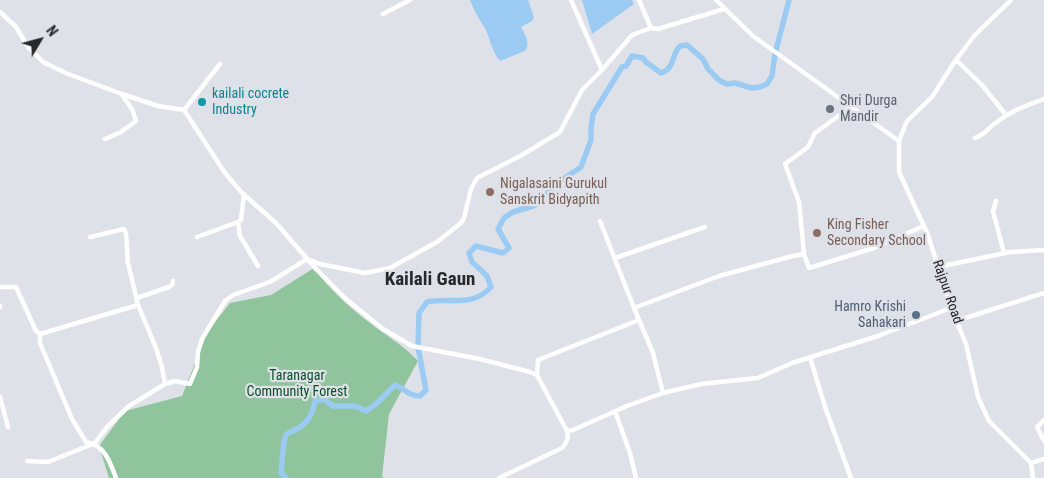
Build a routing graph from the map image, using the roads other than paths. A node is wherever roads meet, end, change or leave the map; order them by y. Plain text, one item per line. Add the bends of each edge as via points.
1 (410, 0) edge
2 (571, 0) edge
3 (639, 0) edge
4 (716, 0) edge
5 (1011, 0) edge
6 (724, 9) junction
7 (0, 12) edge
8 (383, 14) dead end
9 (651, 28) junction
10 (956, 60) junction
11 (220, 64) dead end
12 (602, 70) junction
13 (122, 94) junction
14 (1044, 99) edge
15 (852, 106) junction
16 (184, 110) junction
17 (1006, 115) junction
18 (975, 138) dead end
19 (105, 139) dead end
20 (899, 142) junction
21 (244, 194) junction
22 (996, 201) dead end
23 (600, 221) dead end
24 (238, 222) junction
25 (924, 226) junction
26 (705, 227) dead end
27 (90, 236) dead end
28 (198, 237) dead end
29 (1044, 250) edge
30 (1004, 253) junction
31 (804, 254) junction
32 (615, 258) junction
33 (307, 259) junction
34 (258, 266) dead end
35 (938, 267) junction
36 (174, 281) dead end
37 (0, 287) edge
38 (1044, 293) edge
39 (137, 298) junction
40 (138, 306) junction
41 (634, 308) junction
42 (951, 308) junction
43 (639, 320) junction
44 (956, 321) junction
45 (40, 334) junction
46 (810, 358) junction
47 (537, 375) junction
48 (165, 384) junction
49 (663, 393) junction
50 (0, 397) edge
51 (615, 411) junction
52 (1044, 420) edge
53 (8, 427) dead end
54 (568, 430) junction
55 (1044, 440) edge
56 (95, 443) junction
57 (1044, 459) edge
58 (27, 461) dead end
59 (1031, 463) junction
60 (116, 478) edge
61 (499, 478) edge
62 (636, 478) edge
63 (851, 478) edge
64 (1034, 478) edge

1 - 8 street
2 - 12 street
3 - 9 street
4 - 6 street
5 - 10 street via 974,36
6 - 9 street via 658,29
6 - 15 street via 753,36
7 - 13 street via 43,62
9 - 12 street via 632,35
10 - 17 street
10 - 20 street via 932,97 907,120
11 - 16 street
12 - 33 street via 582,90 560,132 477,178 461,224 438,242 390,268 365,273
13 - 16 street via 158,106
13 - 19 street via 136,122
14 - 17 street
15 - 20 street
15 - 31 street via 814,133 808,147 785,164 800,202
16 - 21 street via 225,173
17 - 18 street
20 - 25 street, Rajpur Road via 899,172
21 - 24 street
21 - 33 street via 276,223
22 - 30 street via 993,211
23 - 32 street
24 - 28 street
24 - 34 street via 240,236
25 - 31 street via 874,248 809,268
25 - 35 street, Rajpur Road
26 - 32 street
27 - 39 street via 124,229
29 - 30 street
30 - 35 street
31 - 41 street via 719,276
32 - 41 street
33 - 47 street via 346,299 406,344
33 - 48 street via 270,282 225,301 202,339 190,384 176,381
35 - 42 street, Rajpur Road
36 - 39 street via 169,287
37 - 45 street via 16,287
38 - 44 street
39 - 40 street
40 - 45 street
40 - 48 street via 156,348
41 - 43 street
42 - 44 street, Rajpur Road
42 - 46 street
43 - 47 street via 538,360
43 - 49 street via 653,353
44 - 59 street, Rajpur Road via 966,344 978,397 989,421
45 - 56 street via 40,343 72,419 86,442
46 - 49 street via 758,378 701,384
46 - 63 street
47 - 54 street
48 - 56 street via 129,406
49 - 51 street
50 - 53 street
51 - 54 street
51 - 62 street
52 - 55 street via 1037,427
54 - 61 street via 567,443 562,448
56 - 58 street via 48,462
56 - 60 street via 108,457
57 - 59 street
59 - 64 street

